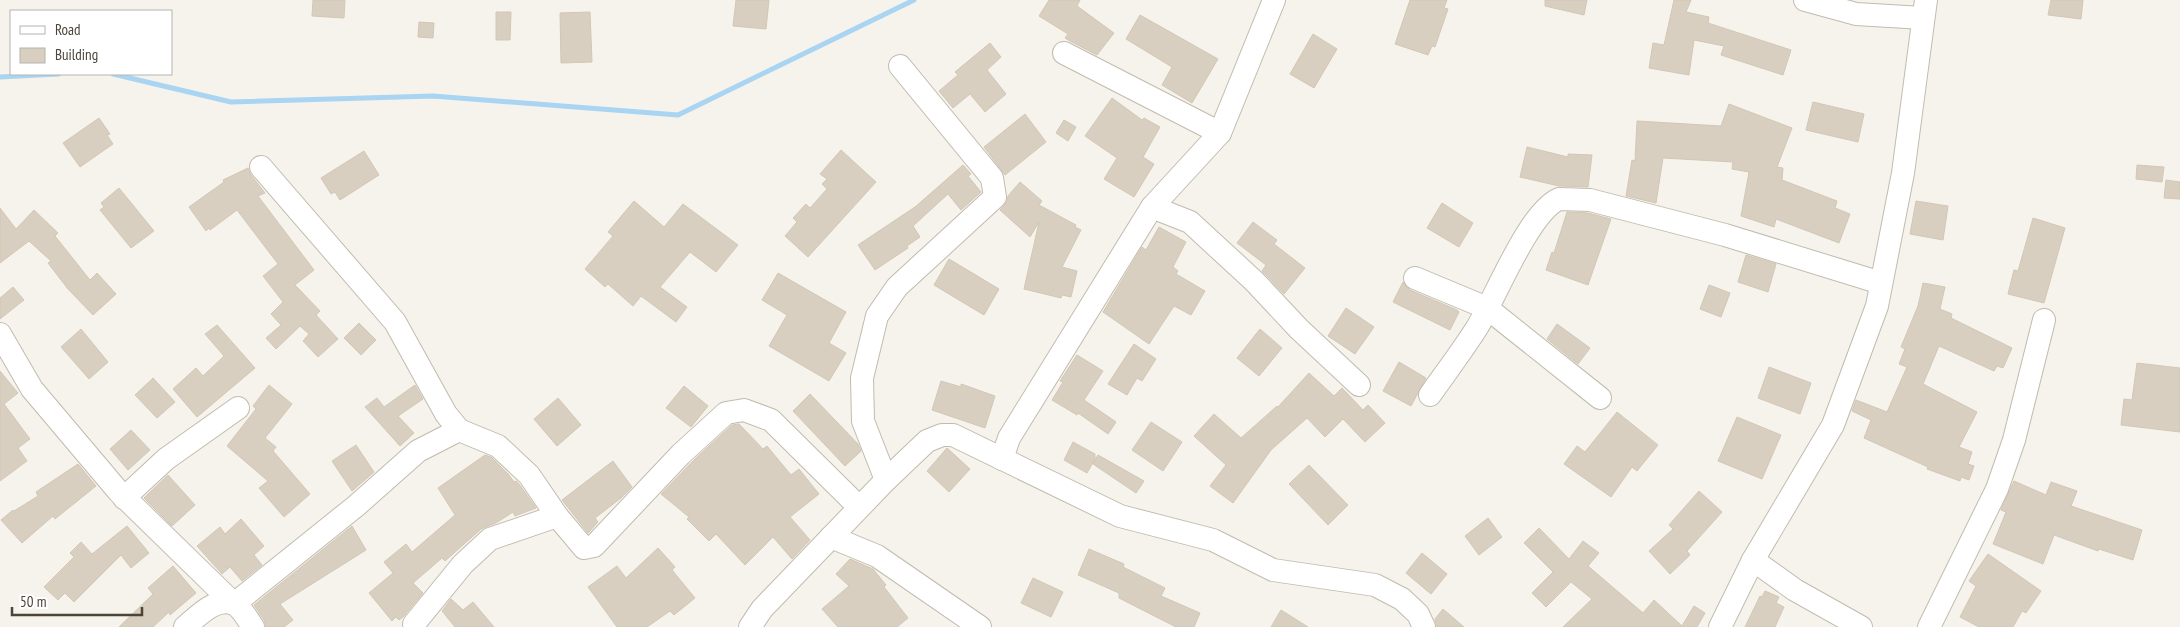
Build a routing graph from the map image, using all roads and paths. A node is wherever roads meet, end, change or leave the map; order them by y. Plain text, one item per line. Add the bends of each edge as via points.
1 (1274, 0) edge
2 (1805, 0) edge
3 (1924, 9) edge
4 (1064, 53) dead end
5 (900, 66) dead end
6 (1220, 134) junction
7 (261, 167) dead end
8 (1152, 207) junction
9 (1415, 278) dead end
10 (1881, 283) junction
11 (1488, 308) junction
12 (2044, 320) dead end
13 (0, 334) edge
14 (1359, 384) dead end
15 (1430, 395) dead end
16 (1600, 398) dead end
17 (238, 408) dead end
18 (459, 430) junction
19 (1002, 459) junction
20 (886, 480) junction
21 (124, 498) junction
22 (859, 507) junction
23 (557, 516) junction
24 (830, 538) junction
25 (1753, 560) junction
26 (234, 604) junction
27 (414, 626) edge
28 (184, 627) edge
29 (253, 627) edge
30 (750, 627) edge
31 (980, 627) edge
32 (1424, 627) edge
33 (1720, 627) edge
34 (1861, 627) edge
35 (1929, 627) edge

1 - 6 street
2 - 3 street via 1856,14
3 - 10 street via 1902,172
4 - 6 street
5 - 20 street via 992,178 995,197 897,287 877,316 862,378 862,421
6 - 8 street
7 - 18 street via 394,322 446,414
8 - 14 street via 1190,222
8 - 19 street via 1009,438
9 - 11 street
10 - 11 street via 1716,233 1590,200 1559,198 1544,210 1526,236
10 - 25 street via 1877,306 1833,425
11 - 15 street
11 - 16 street
12 - 35 street via 2014,440 1997,489
13 - 21 street via 32,389
17 - 21 street via 166,459
18 - 23 street via 498,446 529,475
18 - 26 street via 418,451 356,506
19 - 20 street via 953,435 942,435 927,441
19 - 32 street via 1120,516 1213,540 1273,570 1375,585 1402,599 1418,614
20 - 22 street
21 - 26 street
22 - 23 street via 771,420 744,410 726,413 681,454 594,546 584,548
22 - 24 street
23 - 27 street via 490,539 463,564
24 - 30 street via 762,609
24 - 31 street via 877,556
25 - 33 street
25 - 34 street via 1795,590
26 - 28 street via 215,604
26 - 29 street

